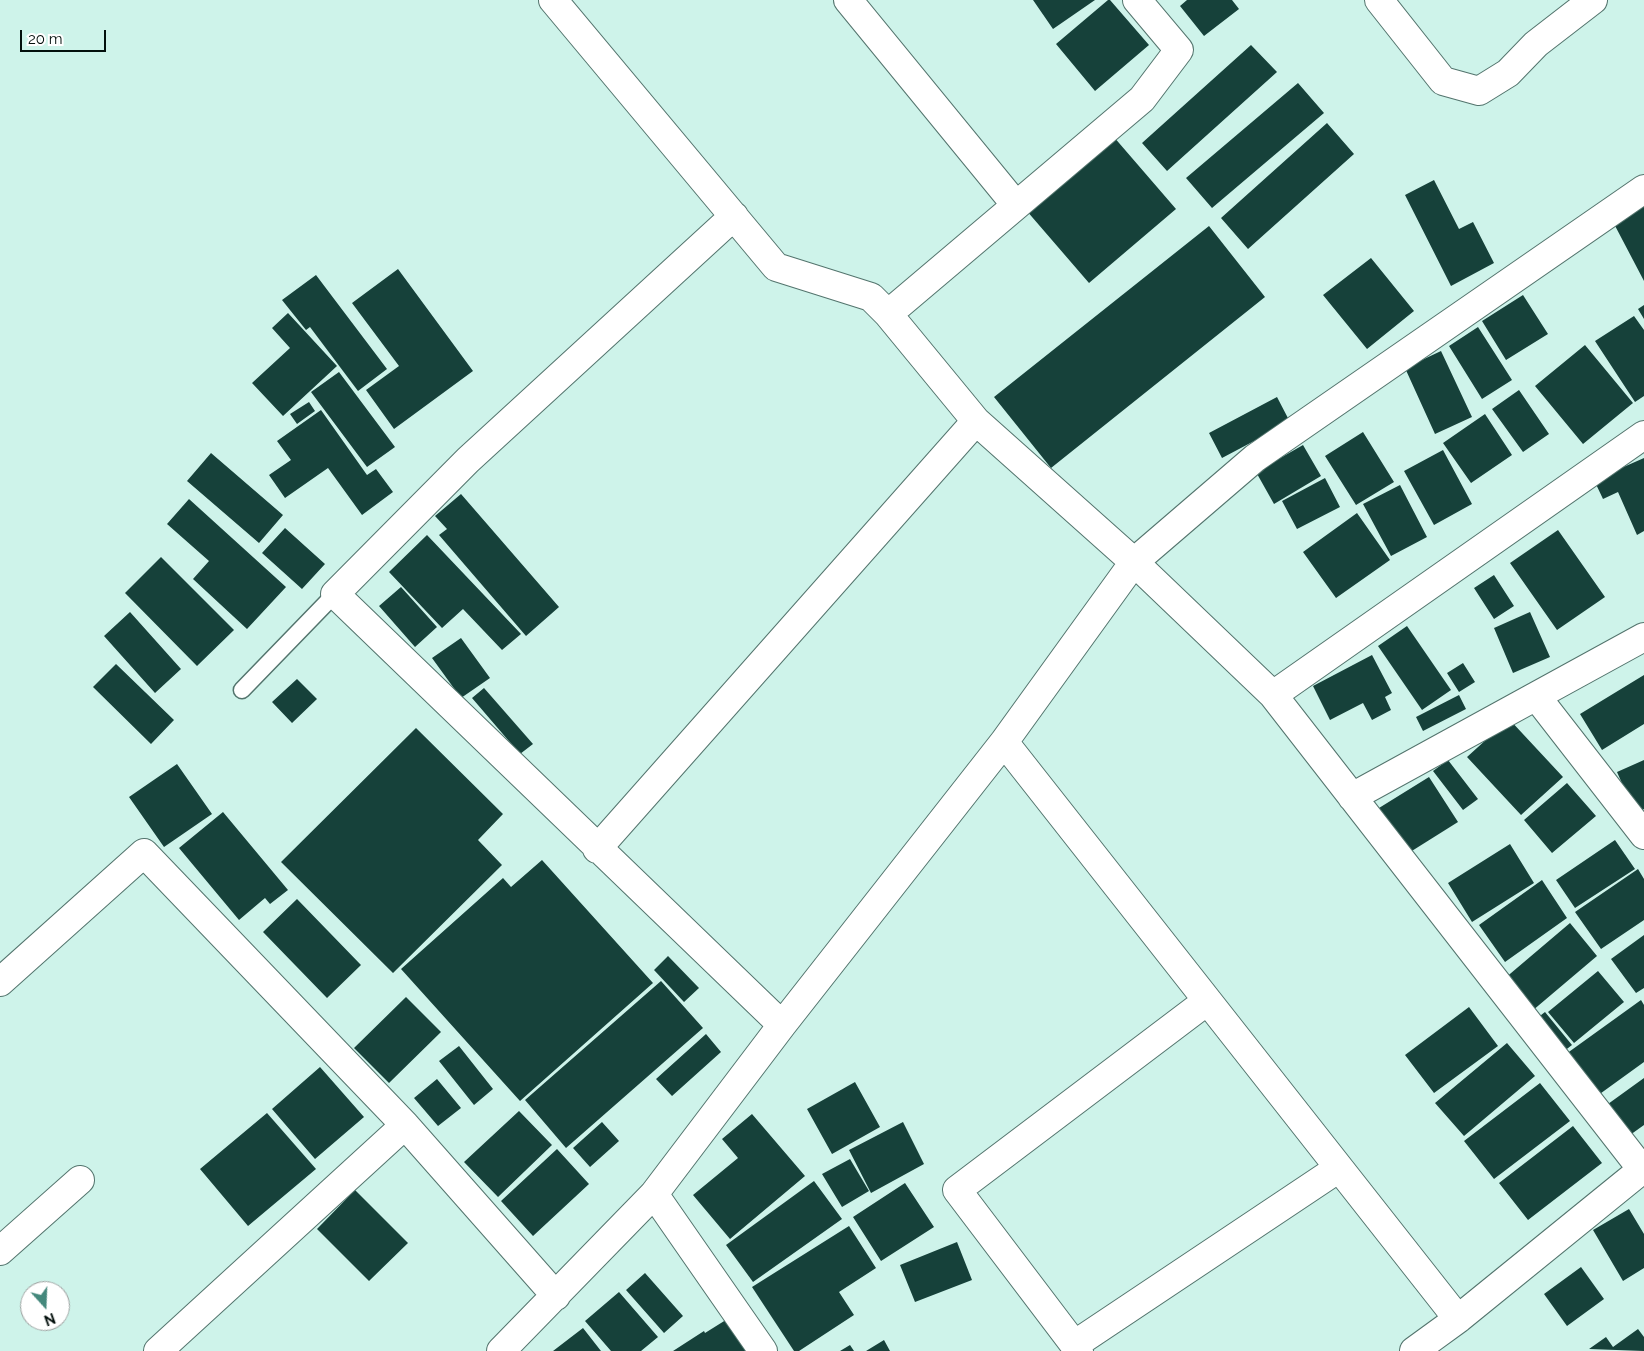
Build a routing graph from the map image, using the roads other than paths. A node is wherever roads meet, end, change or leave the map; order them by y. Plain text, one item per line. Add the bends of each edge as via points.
1 (553, 0) edge
2 (848, 0) edge
3 (1137, 0) edge
4 (1379, 0) edge
5 (1593, 0) edge
6 (1644, 189) edge
7 (1015, 204) junction
8 (734, 216) junction
9 (888, 314) junction
10 (976, 421) junction
11 (1644, 435) edge
12 (1134, 562) junction
13 (335, 594) junction
14 (1644, 637) edge
15 (242, 690) dead end
16 (1273, 694) junction
17 (1536, 696) junction
18 (1004, 742) junction
19 (1352, 797) junction
20 (1644, 835) edge
21 (597, 849) junction
22 (0, 982) edge
23 (1207, 1001) junction
24 (782, 1025) junction
25 (404, 1125) junction
26 (1339, 1168) junction
27 (1643, 1170) edge
28 (80, 1180) dead end
29 (654, 1194) junction
30 (0, 1251) edge
31 (556, 1296) junction
32 (1458, 1319) junction
33 (1077, 1348) edge
34 (503, 1350) edge
35 (158, 1351) edge
36 (762, 1351) edge
37 (1414, 1351) edge

1 - 8 street
2 - 7 street
3 - 7 street via 1179,50 1142,99
4 - 5 street via 1443,81 1479,91 1508,73 1536,44
6 - 12 street via 1255,458
7 - 9 street
8 - 9 street via 776,267 871,296
8 - 13 street via 468,460
9 - 10 street
10 - 12 street
10 - 21 street
11 - 16 street
12 - 16 street
12 - 18 street
13 - 15 lane
13 - 21 street
14 - 17 street
16 - 19 street
17 - 19 street
17 - 20 street
18 - 23 street
18 - 24 street
19 - 27 street
21 - 24 street
22 - 25 street via 144,853
23 - 26 street
23 - 33 street via 957,1190
24 - 29 street
25 - 31 street
25 - 35 street
26 - 32 street
26 - 33 street
27 - 32 street
28 - 30 street
29 - 31 street
29 - 36 street
31 - 34 street
32 - 37 street

